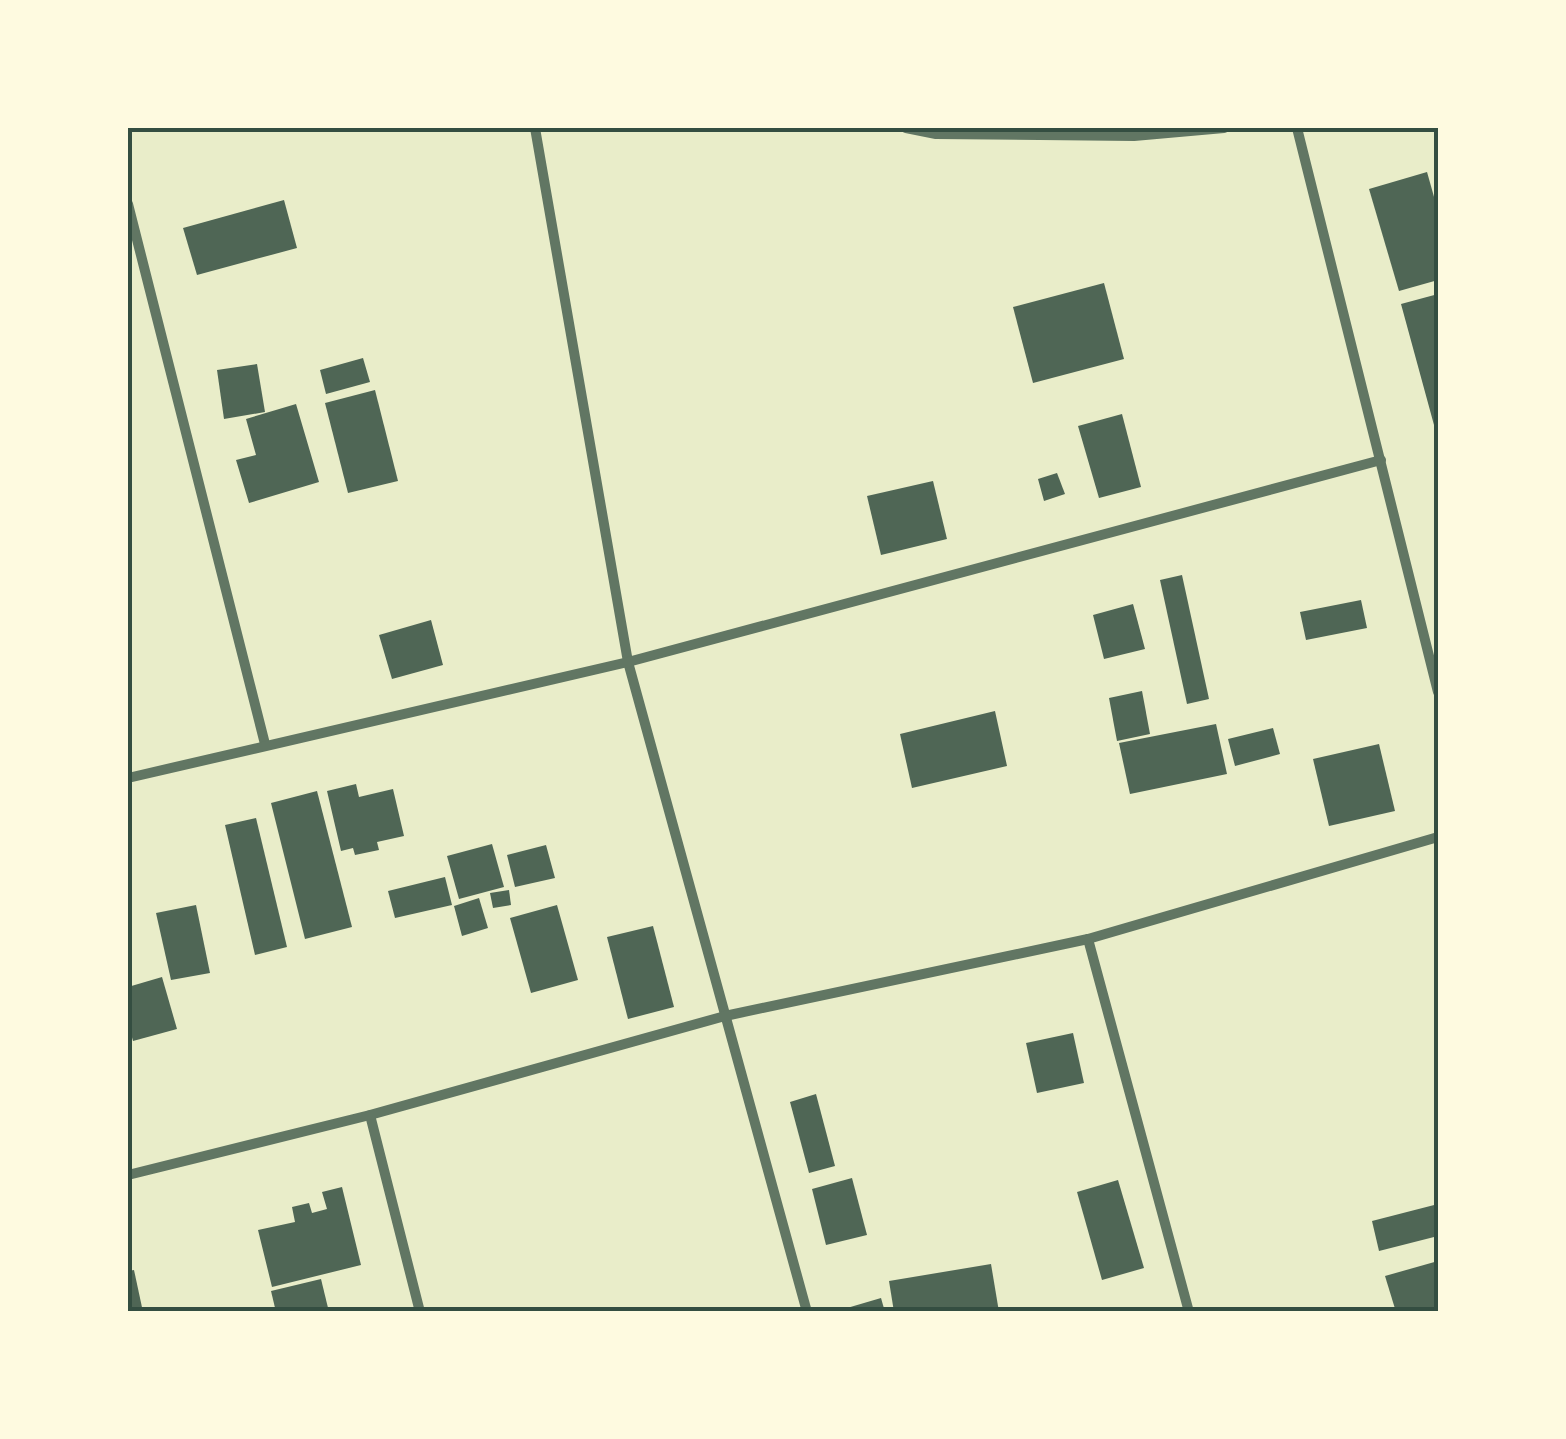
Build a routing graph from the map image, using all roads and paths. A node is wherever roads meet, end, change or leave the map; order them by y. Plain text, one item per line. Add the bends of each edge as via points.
1 (535, 128) edge
2 (906, 128) edge
3 (1224, 128) edge
4 (1297, 128) edge
5 (128, 204) edge
6 (1381, 460) junction
7 (628, 662) junction
8 (1438, 692) edge
9 (265, 744) junction
10 (128, 778) edge
11 (1438, 838) edge
12 (1088, 940) junction
13 (725, 1016) junction
14 (370, 1115) junction
15 (128, 1175) edge
16 (420, 1312) edge
17 (807, 1312) edge
18 (1189, 1312) edge

1 - 7 street
2 - 3 street via 1134,136
4 - 6 street
5 - 9 street
6 - 7 street
6 - 8 street
7 - 9 street
7 - 13 street
9 - 10 street
11 - 12 street
12 - 13 street
12 - 18 street
13 - 14 street
13 - 17 street
14 - 15 street
14 - 16 street

